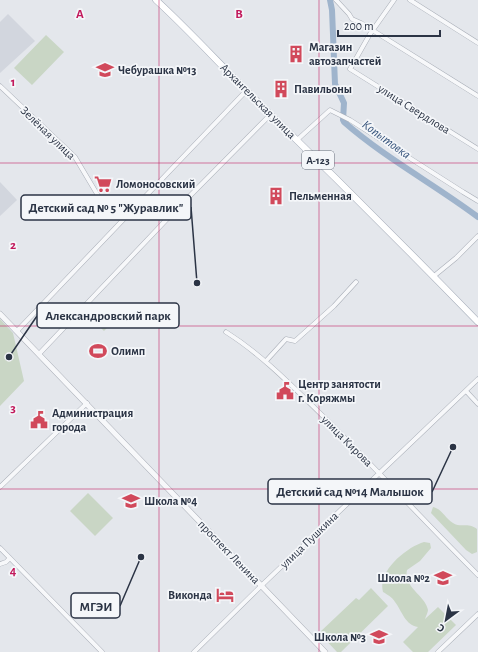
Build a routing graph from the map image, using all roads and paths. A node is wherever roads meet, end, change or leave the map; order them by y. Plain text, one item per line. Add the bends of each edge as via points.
1 (156, 0) edge
2 (394, 0) edge
3 (410, 0) edge
4 (338, 1) edge
5 (373, 30) junction
6 (478, 43) edge
7 (0, 86) edge
8 (246, 90) junction
9 (478, 96) edge
10 (271, 114) junction
11 (297, 140) junction
12 (478, 149) edge
13 (478, 201) edge
14 (123, 220) junction
15 (478, 236) edge
16 (434, 276) junction
17 (356, 282) dead end
18 (0, 314) edge
19 (478, 322) edge
20 (17, 331) junction
21 (226, 332) dead end
22 (39, 354) junction
23 (266, 361) junction
24 (478, 380) edge
25 (466, 391) junction
26 (87, 403) junction
27 (478, 404) edge
28 (380, 473) junction
29 (0, 487) edge
30 (0, 548) edge
31 (10, 558) junction
32 (0, 564) edge
33 (478, 575) edge
34 (261, 586) junction
35 (478, 614) edge
36 (102, 652) edge
37 (194, 652) edge
38 (325, 652) edge
39 (438, 652) edge

1 - 8 main road, Архангельская улица / А-123 via 193,34
2 - 5 street
3 - 6 street
4 - 5 street via 352,19
5 - 9 street
5 - 12 street, улица Свердлова via 350,69
7 - 14 street, Зелёная улица via 75,157 106,209
8 - 10 main road, Архангельская улица / А-123
8 - 14 street
10 - 11 main road, Архангельская улица / А-123
10 - 22 street
11 - 13 street via 330,110
11 - 16 main road, Архангельская улица / А-123
14 - 20 street
15 - 16 street
16 - 19 main road, Архангельская улица / А-123
17 - 23 street via 296,342 286,339
18 - 20 street, проспект Ленина
20 - 22 street, проспект Ленина
21 - 23 street, улица Кирова
22 - 26 street, проспект Ленина
23 - 28 street, улица Кирова
24 - 25 street, улица Пушкина
25 - 27 street
25 - 28 street, улица Пушкина
26 - 29 street
26 - 34 street, проспект Ленина
28 - 33 street, улица Кирова
28 - 34 street, улица Пушкина
30 - 31 street
31 - 32 street
31 - 36 street
34 - 37 street, улица Пушкина
34 - 38 street, проспект Ленина
35 - 39 street

